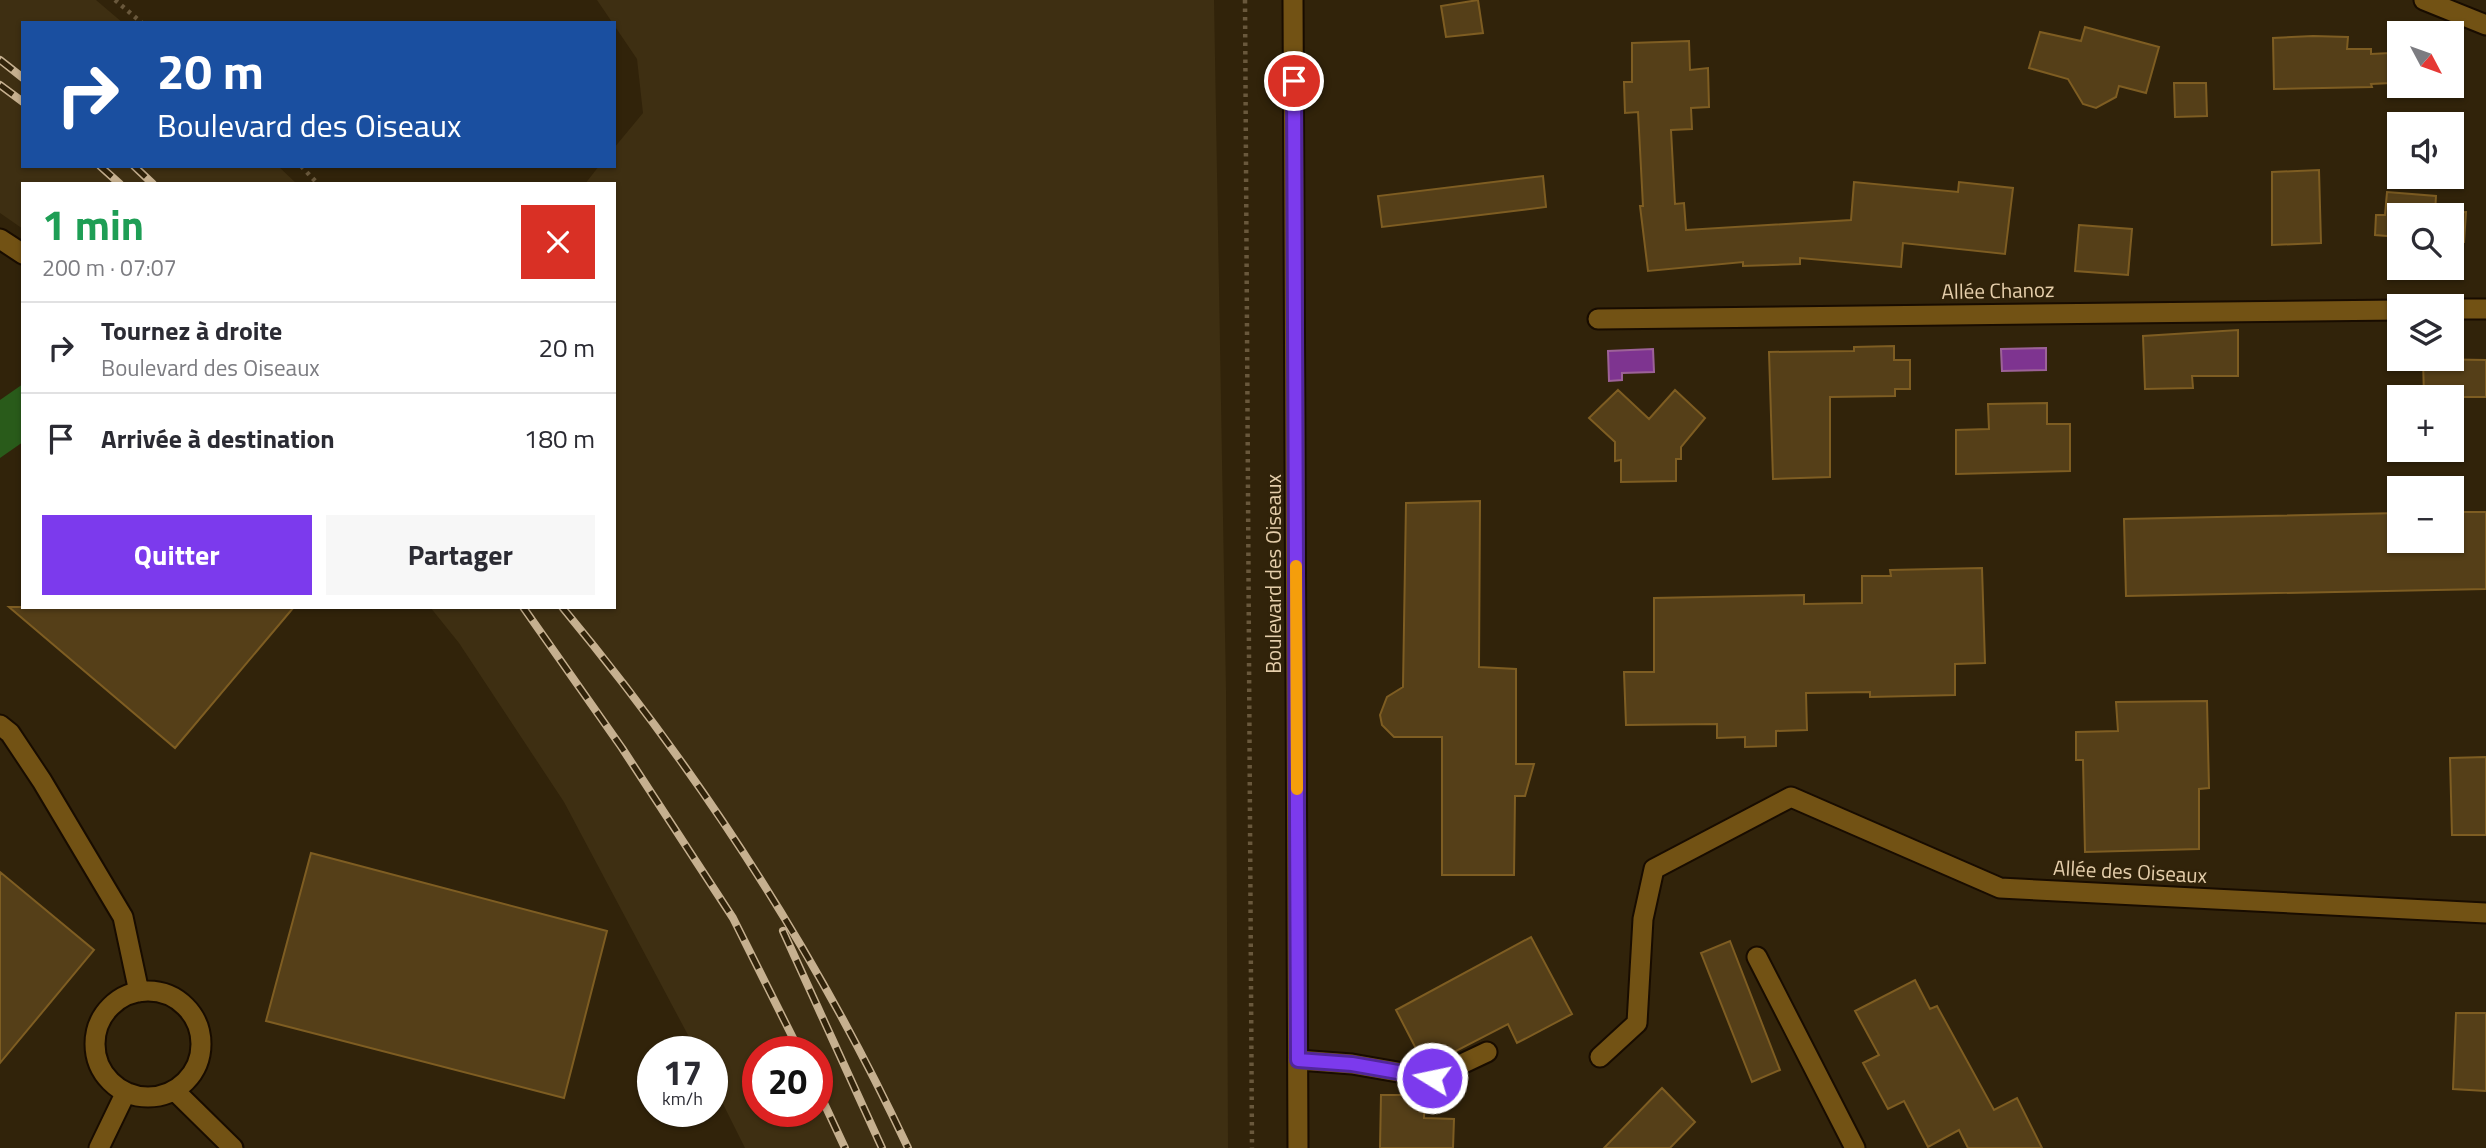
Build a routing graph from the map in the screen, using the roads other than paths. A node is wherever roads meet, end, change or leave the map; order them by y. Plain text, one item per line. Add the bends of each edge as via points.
1 (1293, 0) edge
2 (2424, 0) edge
3 (2486, 25) edge
4 (0, 239) edge
5 (21, 253) edge
6 (2464, 309) edge
7 (2486, 309) edge
8 (2387, 310) edge
9 (1598, 319) dead end
10 (0, 725) edge
11 (2486, 913) edge
12 (1757, 957) dead end
13 (139, 992) junction
14 (1486, 1052) dead end
15 (1600, 1057) dead end
16 (1298, 1060) junction
17 (174, 1090) junction
18 (126, 1092) junction
19 (99, 1148) edge
20 (233, 1148) edge
21 (1298, 1148) edge
22 (1855, 1148) edge

1 - 16 street, Boulevard des Oiseaux
2 - 3 street
4 - 5 street
6 - 7 street
8 - 9 street, Allée Chanoz
10 - 13 street via 42,781 123,917
11 - 15 street, Allée des Oiseaux via 2000,888 1791,797 1654,869 1643,919 1637,1023
12 - 22 street
13 - 17 street via 155,991 185,1005 201,1034 196,1066
13 - 18 street via 110,1007 96,1037 102,1069
14 - 16 street via 1432,1078
16 - 21 street, Boulevard des Oiseaux
17 - 18 street via 142,1097
17 - 20 street
18 - 19 street

